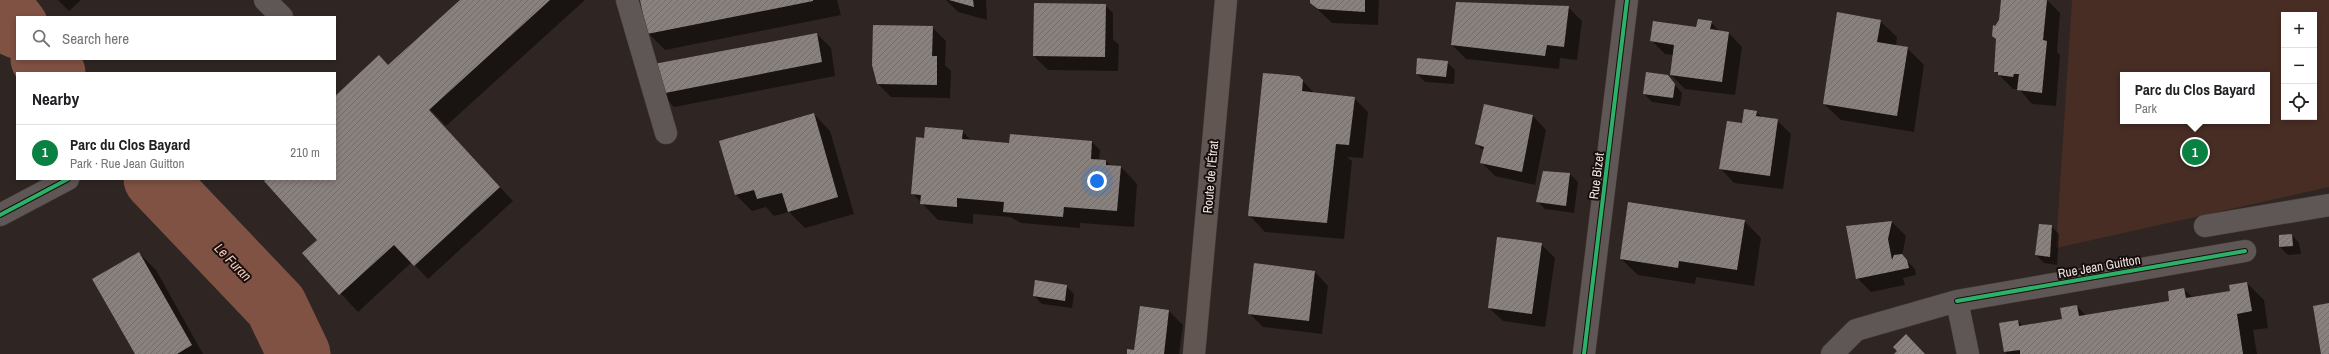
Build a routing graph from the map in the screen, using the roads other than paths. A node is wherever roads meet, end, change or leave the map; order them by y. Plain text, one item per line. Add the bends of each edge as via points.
1 (265, 0) edge
2 (627, 0) edge
3 (1226, 0) edge
4 (1627, 0) edge
5 (281, 16) edge
6 (666, 133) dead end
7 (66, 180) edge
8 (2329, 205) edge
9 (0, 215) edge
10 (2205, 226) dead end
11 (2245, 251) dead end
12 (1956, 301) junction
13 (1194, 354) edge
14 (1584, 354) edge
15 (1832, 354) edge
16 (1968, 354) edge

1 - 5 street
2 - 6 street
3 - 13 main road, Route de l'Étrat
4 - 14 street, Rue Bizet
7 - 9 street
8 - 10 street
11 - 12 street, Rue Jean Guitton
12 - 15 street, Rue Jean Guitton via 1856,330
12 - 16 street

